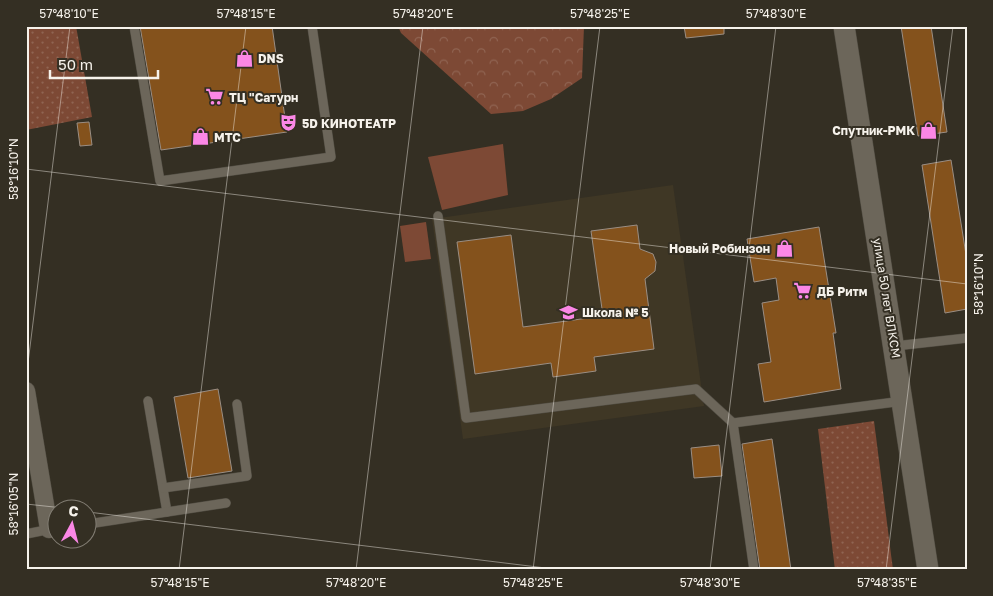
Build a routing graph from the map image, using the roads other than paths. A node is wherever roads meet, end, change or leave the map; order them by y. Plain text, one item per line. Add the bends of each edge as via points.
1 (134, 26) edge
2 (312, 26) edge
3 (844, 26) edge
4 (438, 216) dead end
5 (967, 338) edge
6 (895, 346) junction
7 (26, 391) edge
8 (148, 401) dead end
9 (903, 401) junction
10 (238, 404) dead end
11 (733, 423) junction
12 (163, 488) junction
13 (48, 503) edge
14 (226, 503) dead end
15 (167, 512) junction
16 (98, 522) edge
17 (48, 530) edge
18 (26, 534) edge
19 (754, 570) edge
20 (928, 570) edge

1 - 2 lane via 160,181 331,157
3 - 6 street, улица 50 лет ВЛКСМ
4 - 11 lane via 466,418 696,389
5 - 6 lane
6 - 9 street, улица 50 лет ВЛКСМ
7 - 13 street
8 - 12 lane
9 - 11 lane
9 - 20 street, улица 50 лет ВЛКСМ
10 - 12 lane via 247,476
11 - 19 lane
12 - 15 lane
14 - 15 lane
15 - 16 lane
17 - 18 lane

